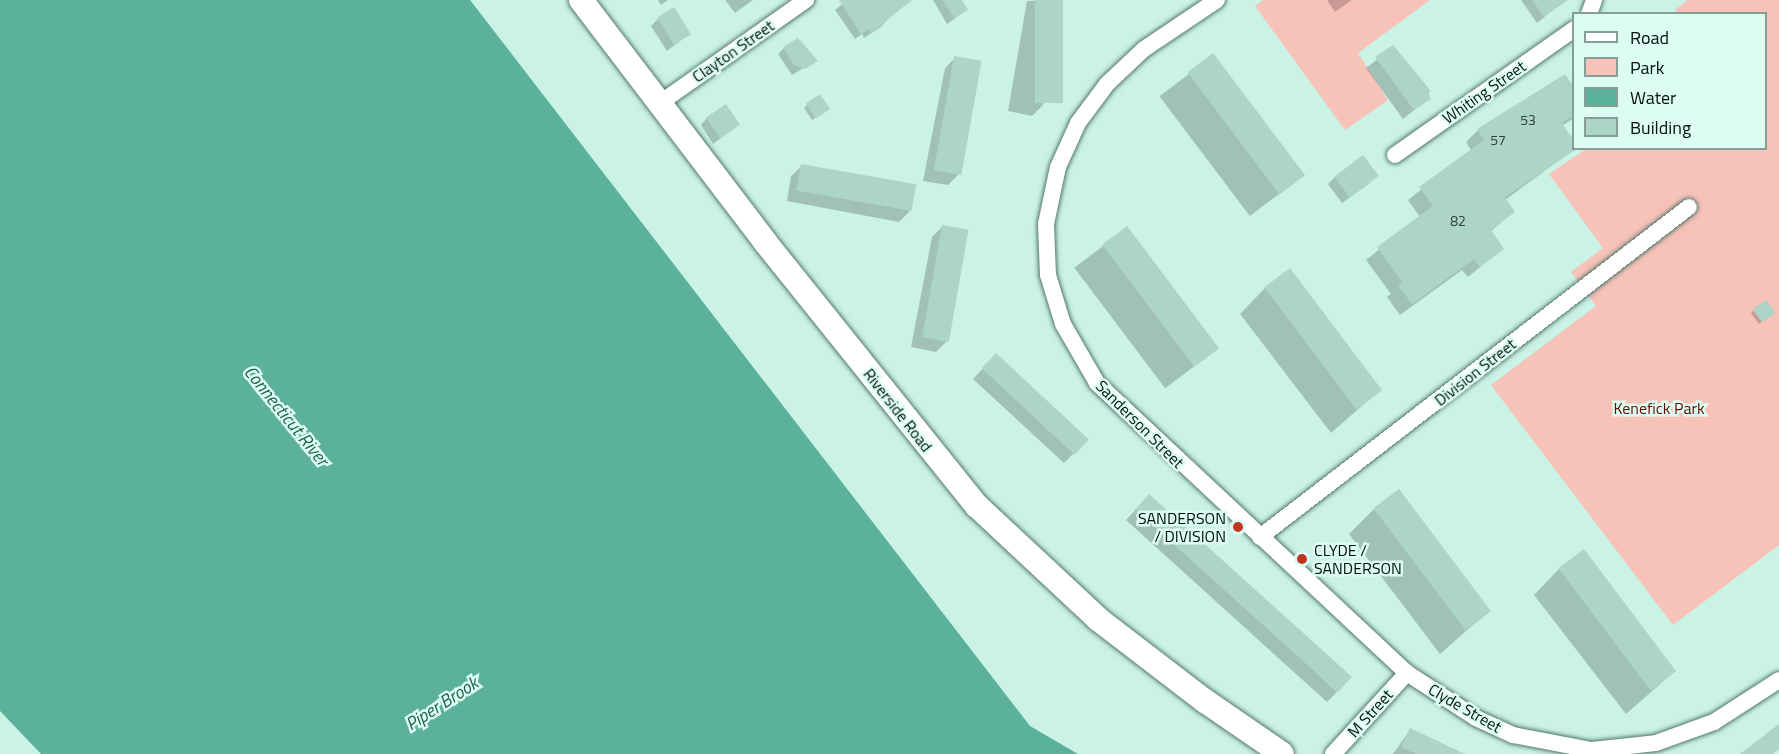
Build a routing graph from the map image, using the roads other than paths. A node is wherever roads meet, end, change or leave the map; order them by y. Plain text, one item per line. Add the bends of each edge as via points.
1 (581, 0) edge
2 (806, 0) edge
3 (1217, 0) edge
4 (1572, 30) edge
5 (660, 103) junction
6 (1395, 155) dead end
7 (1689, 207) dead end
8 (1260, 537) junction
9 (1407, 673) junction
10 (1779, 680) edge
11 (1282, 754) edge
12 (1334, 754) edge

1 - 5 street, Riverside Road
2 - 5 street, Clayton Street
3 - 8 street, Sanderson Street via 1124,66 1091,102 1067,144 1056,175 1046,224 1046,258 1062,324 1097,383
4 - 6 street, Whiting Street
5 - 11 street, Riverside Road via 921,440 977,506 1098,619 1204,701
7 - 8 street, Division Street
8 - 9 street, Clyde Street
9 - 10 street, Clyde Street via 1476,718 1513,735 1592,750 1635,747 1685,735 1714,722
9 - 12 street, M Street

